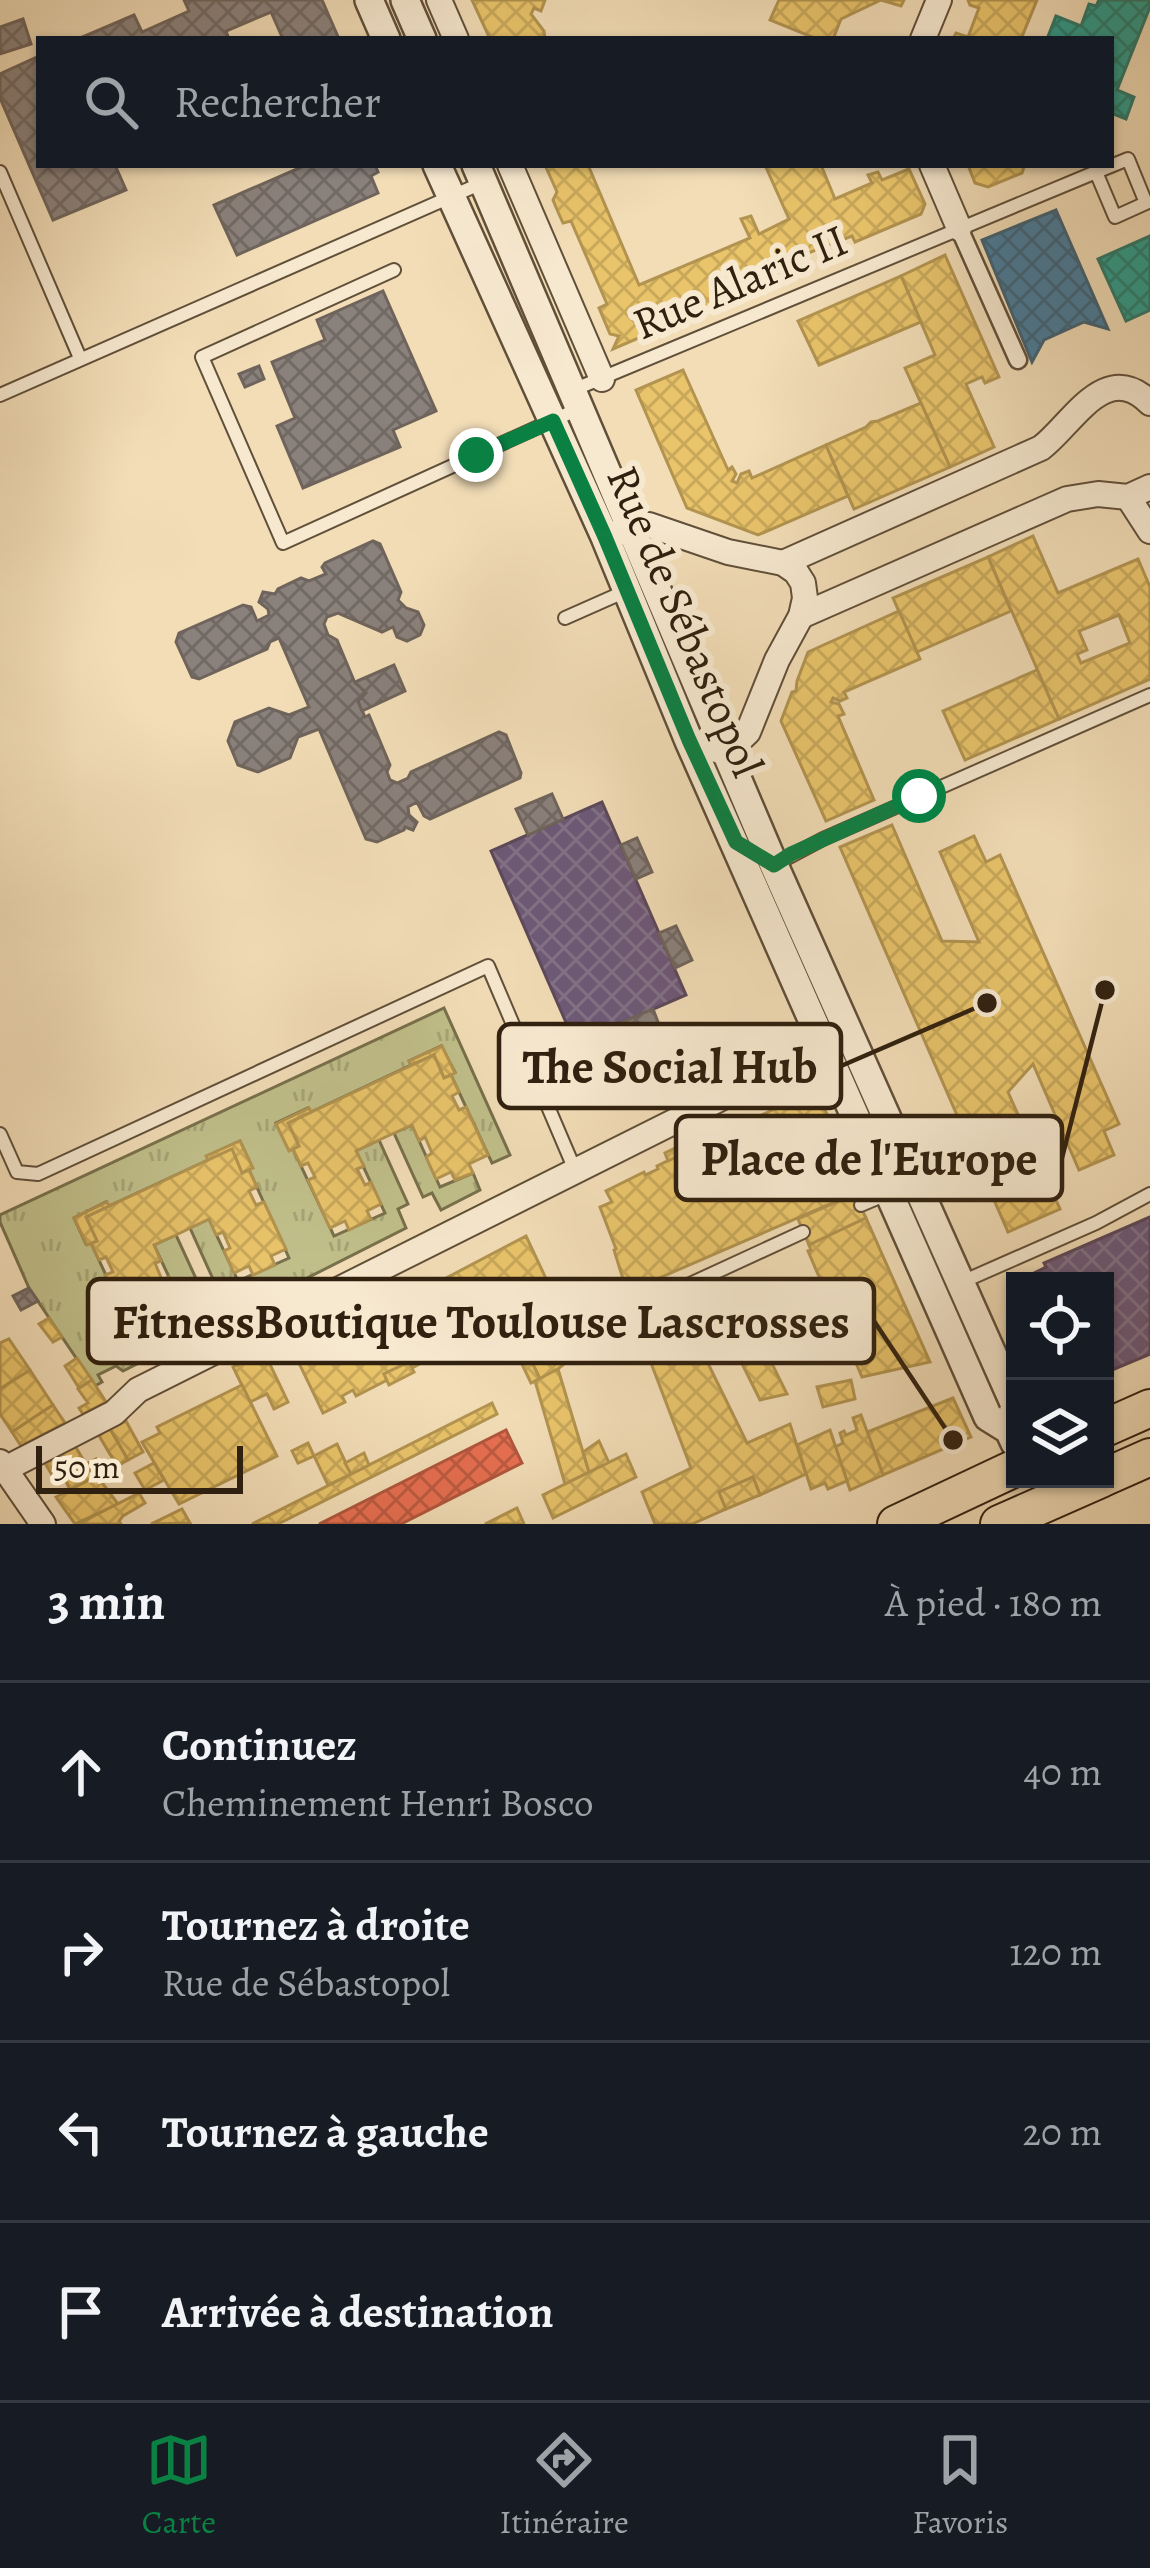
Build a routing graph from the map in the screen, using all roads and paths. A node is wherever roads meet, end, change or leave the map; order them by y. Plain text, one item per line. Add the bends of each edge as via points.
1 (405, 0) edge
2 (439, 0) edge
3 (939, 0) edge
4 (370, 1) edge
5 (385, 36) edge
6 (421, 36) edge
7 (455, 36) edge
8 (924, 36) edge
9 (1114, 165) edge
10 (438, 168) edge
11 (511, 168) edge
12 (933, 168) edge
13 (1106, 168) edge
14 (0, 172) edge
15 (1096, 172) junction
16 (479, 174) edge
17 (451, 197) junction
18 (959, 228) junction
19 (394, 270) dead end
20 (80, 358) junction
21 (1018, 360) dead end
22 (602, 379) junction
23 (0, 395) edge
24 (1150, 403) edge
25 (561, 406) junction
26 (1139, 492) edge
27 (1150, 530) edge
28 (617, 533) junction
29 (783, 563) junction
30 (626, 591) junction
31 (801, 616) junction
32 (565, 618) dead end
33 (1150, 695) edge
34 (689, 740) junction
35 (725, 753) junction
36 (736, 842) junction
37 (774, 865) junction
38 (837, 1040) junction
39 (0, 1134) edge
40 (575, 1170) junction
41 (889, 1193) junction
42 (1150, 1194) edge
43 (861, 1205) dead end
44 (803, 1232) dead end
45 (946, 1289) junction
46 (625, 1314) dead end
47 (1006, 1390) edge
48 (1150, 1408) edge
49 (1114, 1424) edge
50 (1150, 1457) edge
51 (2, 1465) edge
52 (1006, 1472) edge
53 (1114, 1473) edge
54 (1036, 1492) edge
55 (44, 1524) edge
56 (896, 1524) edge
57 (999, 1524) edge

1 - 6 street
2 - 7 street
3 - 8 street
4 - 5 street
9 - 15 lane via 1128,159 1147,203 1115,217
10 - 17 street, Rue de Sébastopol
11 - 22 street
12 - 18 street
13 - 15 lane
14 - 20 lane
15 - 18 lane, Rue Alaric II
16 - 17 lane
16 - 25 street, Rue de Sébastopol
17 - 20 lane
17 - 25 street, Rue de Sébastopol
18 - 21 street
18 - 22 lane, Rue Alaric II
19 - 25 lane, Rue Alaric II via 202,357 283,543
20 - 23 lane
22 - 25 lane, Rue Alaric II
24 - 29 street via 1124,390 1093,396 1041,448
25 - 28 street, Rue de Sébastopol
26 - 27 street
26 - 31 street via 1067,499
28 - 29 street via 649,525
28 - 30 street, Rue de Sébastopol
28 - 35 street, Rue de Sébastopol
29 - 31 street via 803,583
30 - 32 lane
30 - 34 street, Rue de Sébastopol
31 - 35 street via 748,732
33 - 37 lane
34 - 35 street
34 - 36 street, Rue de Sébastopol
35 - 37 street, Rue de Sébastopol
36 - 37 street
36 - 38 street, Rue de Sébastopol
37 - 38 street, Rue de Sébastopol
38 - 40 street
38 - 41 street, Rue de Sébastopol
38 - 45 street, Rue de Sébastopol
39 - 40 lane via 17,1172 38,1174 488,966
40 - 51 street
41 - 43 lane
41 - 45 street, Rue de Sébastopol
42 - 45 lane
44 - 46 lane
45 - 47 street, Rue de Sébastopol
48 - 49 main road
50 - 53 main road
51 - 55 street
52 - 56 main road
54 - 57 main road

